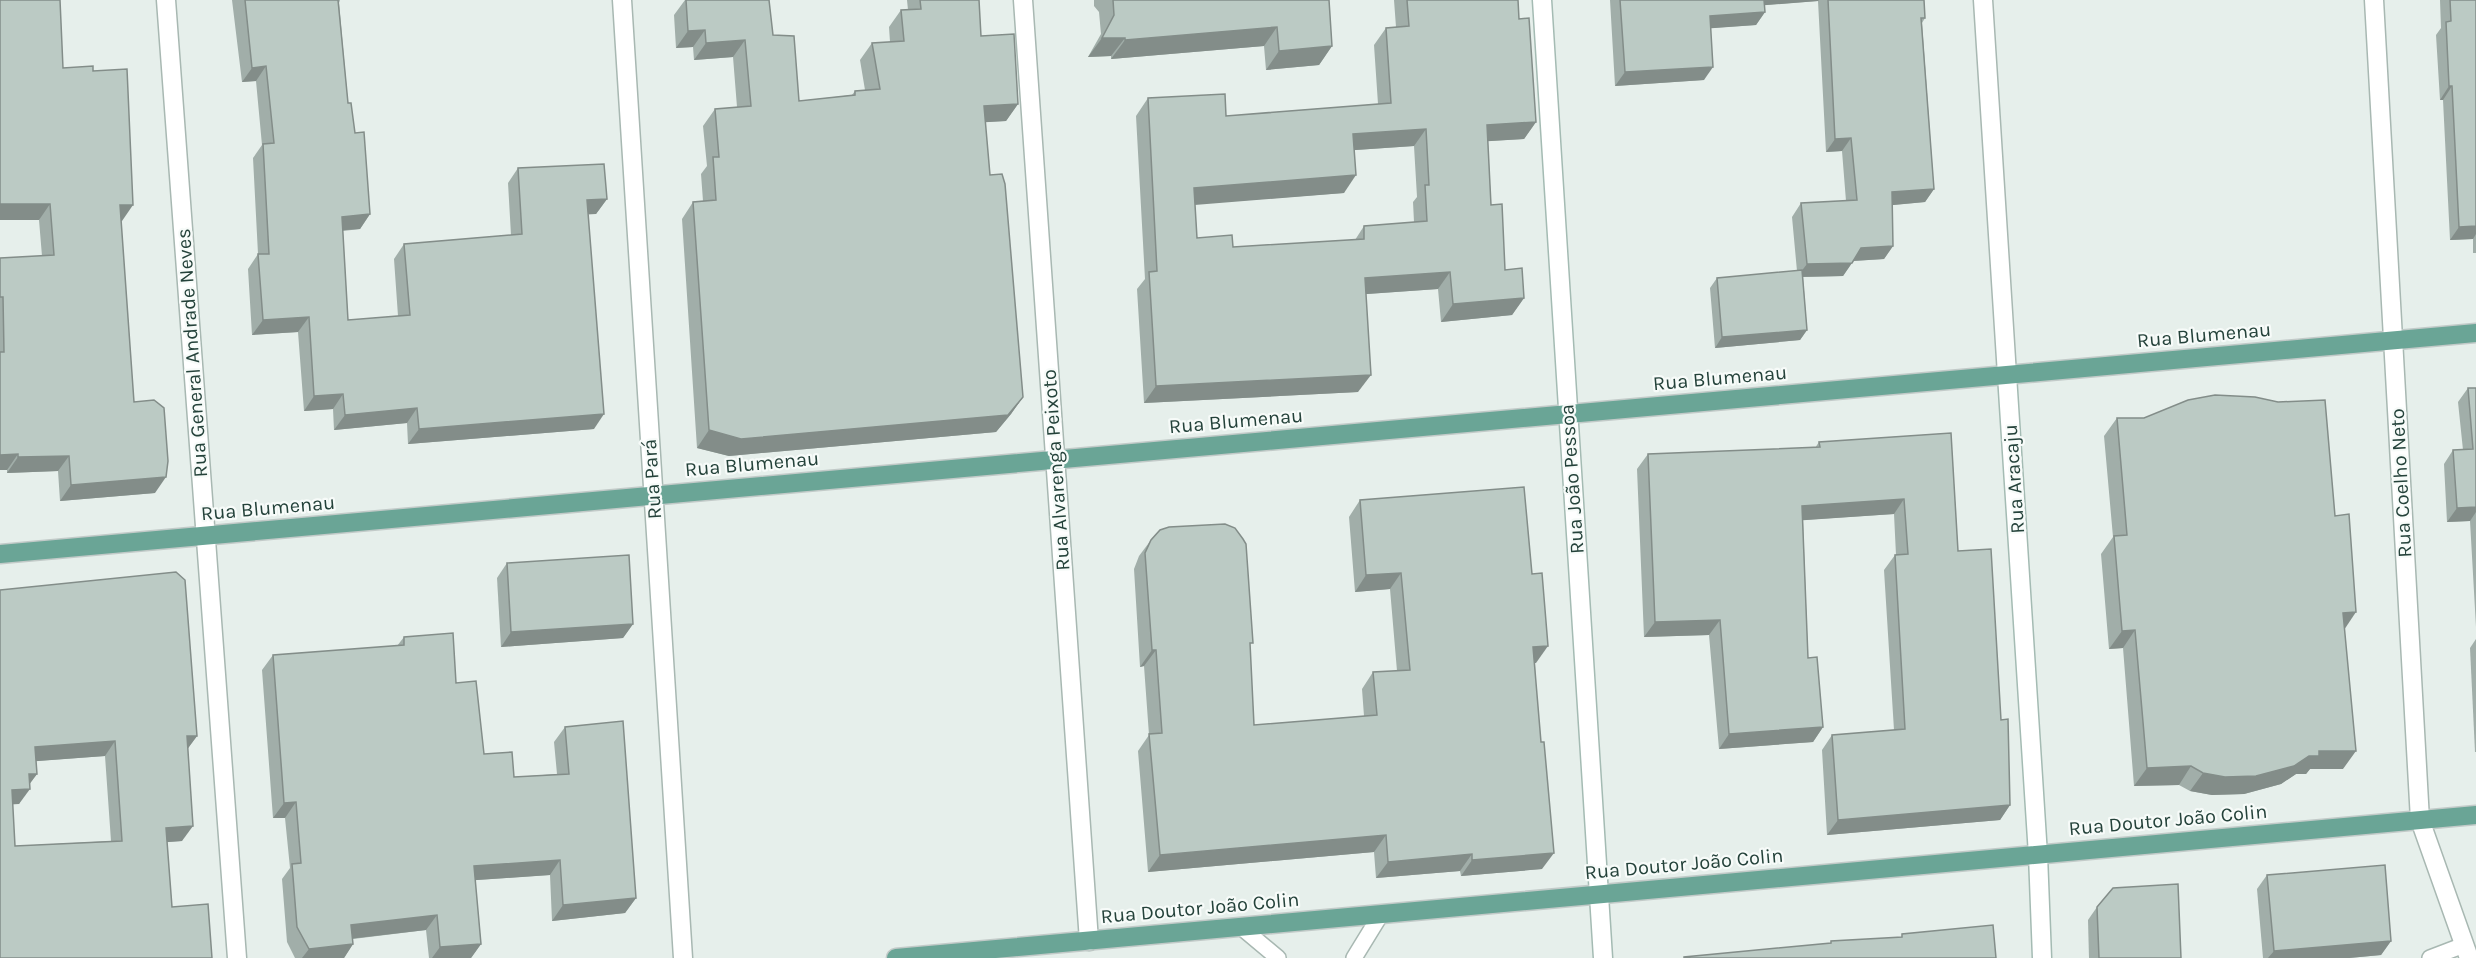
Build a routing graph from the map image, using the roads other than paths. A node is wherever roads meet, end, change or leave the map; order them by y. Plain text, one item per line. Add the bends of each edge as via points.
1 (166, 0) edge
2 (622, 0) edge
3 (1023, 0) edge
4 (1542, 0) edge
5 (1983, 0) edge
6 (2374, 0) edge
7 (2476, 333) edge
8 (2393, 340) junction
9 (2007, 375) junction
10 (1568, 414) junction
11 (1055, 460) junction
12 (653, 495) junction
13 (206, 536) junction
14 (0, 554) edge
15 (2476, 815) edge
16 (2420, 820) junction
17 (2038, 855) junction
18 (1599, 894) junction
19 (1381, 914) junction
20 (1241, 927) junction
21 (1089, 940) junction
22 (2466, 952) edge
23 (237, 958) edge
24 (682, 958) edge
25 (896, 958) edge
26 (1278, 958) edge
27 (1354, 958) edge
28 (1603, 958) edge
29 (2042, 958) edge
30 (2430, 958) edge

1 - 13 street, Rua General Andrade Neves
2 - 12 street, Rua Pará
3 - 11 street, Rua Alvarenga Peixoto
4 - 10 street, Rua João Pessoa
5 - 9 street, Rua Aracaju
6 - 8 street, Rua Coelho Neto
7 - 8 main road, Rua Blumenau
8 - 9 main road, Rua Blumenau
8 - 16 street, Rua Coelho Neto
9 - 10 main road, Rua Blumenau
9 - 17 street, Rua Aracaju
10 - 11 main road, Rua Blumenau
10 - 18 street, Rua João Pessoa
11 - 12 main road, Rua Blumenau
11 - 21 street, Rua Alvarenga Peixoto
12 - 13 main road, Rua Blumenau
12 - 24 street, Rua Pará
13 - 14 main road, Rua Blumenau
13 - 23 street, Rua General Andrade Neves
15 - 16 main road, Rua Doutor João Colin
16 - 17 main road, Rua Doutor João Colin
16 - 22 street, Rua Coelho Neto
17 - 18 main road, Rua Doutor João Colin
17 - 29 street, Rua Aracaju
18 - 19 main road, Rua Doutor João Colin
18 - 28 street, Rua João Pessoa
19 - 20 main road, Rua Doutor João Colin
19 - 27 lane
20 - 21 main road, Rua Doutor João Colin
20 - 26 lane
21 - 25 main road, Rua Doutor João Colin
22 - 30 lane

